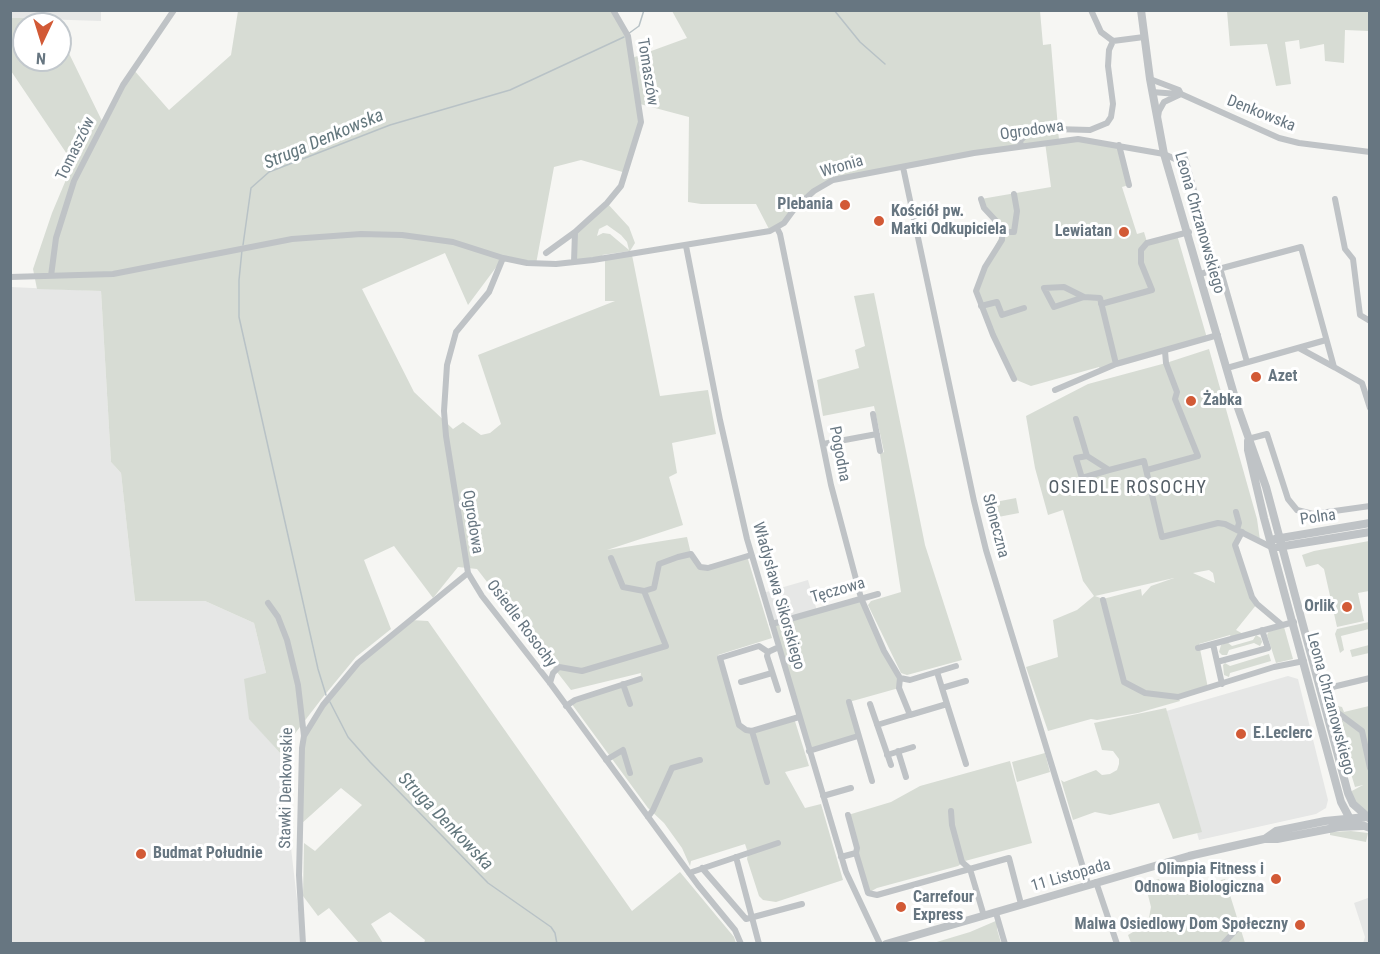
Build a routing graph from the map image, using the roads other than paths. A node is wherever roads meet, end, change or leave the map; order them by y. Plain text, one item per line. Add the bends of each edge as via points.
1 (174, 10) edge
2 (613, 10) edge
3 (1091, 10) edge
4 (1141, 10) edge
5 (1144, 37) junction
6 (1113, 41) junction
7 (1150, 79) junction
8 (1152, 92) junction
9 (1181, 94) junction
10 (1158, 121) junction
11 (1119, 145) junction
12 (1021, 146) junction
13 (1370, 152) edge
14 (1164, 154) junction
15 (903, 167) junction
16 (1129, 185) dead end
17 (1014, 194) dead end
18 (981, 199) dead end
19 (1335, 199) dead end
20 (777, 228) junction
21 (574, 232) junction
22 (1002, 232) junction
23 (1189, 232) junction
24 (686, 246) junction
25 (546, 253) dead end
26 (503, 258) junction
27 (574, 262) junction
28 (1220, 268) junction
29 (1200, 274) junction
30 (51, 276) junction
31 (10, 277) edge
32 (1084, 297) junction
33 (1101, 304) junction
34 (981, 306) junction
35 (1024, 308) dead end
36 (1370, 321) edge
37 (1218, 335) junction
38 (1326, 340) junction
39 (1299, 348) junction
40 (1165, 351) junction
41 (1247, 362) junction
42 (1116, 364) junction
43 (1334, 367) junction
44 (1227, 368) junction
45 (1014, 379) dead end
46 (1055, 390) dead end
47 (1370, 408) edge
48 (873, 414) dead end
49 (1076, 419) dead end
50 (877, 434) junction
51 (1248, 439) junction
52 (823, 444) junction
53 (880, 451) dead end
54 (1087, 456) junction
55 (1109, 470) junction
56 (1147, 470) junction
57 (1370, 506) edge
58 (1236, 513) dead end
59 (1370, 524) edge
60 (1240, 531) junction
61 (1370, 532) edge
62 (1280, 538) junction
63 (1272, 544) junction
64 (1296, 545) junction
65 (1282, 547) junction
66 (751, 555) junction
67 (611, 558) dead end
68 (1287, 564) junction
69 (468, 573) junction
70 (644, 591) junction
71 (878, 594) dead end
72 (861, 598) junction
73 (1103, 600) dead end
74 (268, 603) dead end
75 (1298, 621) junction
76 (772, 624) junction
77 (1282, 625) junction
78 (1263, 630) junction
79 (1213, 644) junction
80 (779, 647) junction
81 (1198, 648) dead end
82 (768, 652) junction
83 (1308, 660) junction
84 (1217, 662) junction
85 (956, 666) dead end
86 (937, 672) junction
87 (772, 673) junction
88 (900, 678) junction
89 (1370, 678) edge
90 (640, 679) dead end
91 (966, 681) dead end
92 (741, 682) dead end
93 (550, 683) junction
94 (623, 684) junction
95 (1222, 684) junction
96 (942, 688) junction
97 (778, 690) dead end
98 (1320, 690) junction
99 (849, 702) dead end
100 (630, 704) dead end
101 (870, 704) dead end
102 (947, 704) junction
103 (566, 706) junction
104 (1325, 708) junction
105 (910, 716) junction
106 (799, 717) junction
107 (877, 725) junction
108 (752, 731) junction
109 (304, 736) junction
110 (858, 736) junction
111 (912, 747) dead end
112 (809, 751) junction
113 (898, 752) junction
114 (887, 755) junction
115 (606, 760) junction
116 (700, 760) dead end
117 (966, 764) dead end
118 (891, 765) dead end
119 (1370, 768) edge
120 (630, 773) dead end
121 (906, 777) dead end
122 (872, 781) dead end
123 (767, 782) dead end
124 (851, 788) dead end
125 (823, 796) junction
126 (1341, 802) junction
127 (1353, 804) junction
128 (951, 811) dead end
129 (848, 815) dead end
130 (648, 817) junction
131 (1348, 817) junction
132 (1368, 818) edge
133 (1325, 821) junction
134 (1339, 827) junction
135 (1366, 827) edge
136 (1264, 839) junction
137 (778, 843) dead end
138 (856, 853) junction
139 (736, 857) junction
140 (841, 857) junction
141 (702, 868) junction
142 (970, 869) junction
143 (689, 873) junction
144 (1092, 883) junction
145 (802, 904) dead end
146 (1021, 904) junction
147 (996, 913) junction
148 (984, 916) junction
149 (753, 918) junction
150 (1245, 920) dead end
151 (303, 944) edge
152 (741, 944) edge
153 (759, 944) edge
154 (880, 944) edge
155 (886, 944) edge
156 (1005, 944) edge
157 (1117, 944) edge
158 (1223, 944) edge

1 - 30 street, Tomaszów via 123,85 74,181 56,238
2 - 21 street, Tomaszów via 628,36 641,122 621,186
3 - 6 street via 1101,32
4 - 5 street, Leona Chrzanowskiego
5 - 6 street
5 - 7 street, Leona Chrzanowskiego
6 - 12 street via 1108,66 1113,104 1107,123 1090,130 1055,129 1026,135
7 - 8 street, Leona Chrzanowskiego
7 - 9 street, Denkowska
8 - 9 street, Denkowska
8 - 10 street, Leona Chrzanowskiego
9 - 10 street via 1164,102
9 - 13 street, Denkowska via 1279,138
10 - 14 street, Leona Chrzanowskiego
11 - 12 street, Ogrodowa via 1078,139
11 - 14 street, Ogrodowa
11 - 16 street
12 - 15 street, Ogrodowa
14 - 23 street, Leona Chrzanowskiego
14 - 28 street, Ogrodowa via 1185,158 1215,265
15 - 20 street, Wronia via 829,182 808,195
15 - 144 street, Słoneczna via 989,560
17 - 22 street via 1014,232
18 - 22 street
19 - 36 street via 1345,249 1353,259 1360,315
20 - 24 street, Wronia
20 - 52 street, Pogodna
21 - 25 street, Tomaszów
21 - 27 street
22 - 34 street via 1002,240 978,287
23 - 29 street, Leona Chrzanowskiego
23 - 33 street via 1147,243 1141,250 1141,263 1152,290
24 - 27 street
24 - 66 street, Władysława Sikorskiego
26 - 27 street via 536,264
26 - 30 street via 453,242 402,235 333,236 292,239 112,274
26 - 69 street, Ogrodowa via 489,292 456,332 447,365 446,436
28 - 29 street
28 - 38 street via 1301,247
28 - 41 street
29 - 37 street, Leona Chrzanowskiego
30 - 31 street
32 - 32 street via 1064,287 1044,288 1054,307
32 - 33 street via 1100,298
33 - 42 street
34 - 35 street via 998,302 1002,315
34 - 45 street
37 - 40 street
37 - 44 street, Leona Chrzanowskiego
38 - 39 street
38 - 43 street
39 - 41 street
39 - 43 street
40 - 42 street
40 - 56 street via 1177,393 1175,399 1198,456
41 - 44 street
42 - 46 street
43 - 47 street via 1362,383
44 - 51 street, Leona Chrzanowskiego
48 - 50 street
49 - 54 street
50 - 52 street
50 - 53 street
51 - 57 street via 1268,434 1288,499 1298,510 1313,514
51 - 62 street, Leona Chrzanowskiego
51 - 63 street, Leona Chrzanowskiego
52 - 72 street, Pogodna
54 - 55 street
54 - 55 street via 1076,458 1082,478
55 - 56 street via 1144,461
56 - 60 street via 1162,537 1210,523 1226,524
58 - 60 street
59 - 62 street, Polna
60 - 63 street
60 - 77 street via 1235,545 1252,597
61 - 64 street, Polna
62 - 63 street, Polna
62 - 65 street, Leona Chrzanowskiego
63 - 65 street, Polna
63 - 75 street, Leona Chrzanowskiego
64 - 65 street, Polna
64 - 68 street, Polna
65 - 68 street, Leona Chrzanowskiego
66 - 70 street via 708,568 700,567 691,554 678,557 659,564 654,588
66 - 76 street, Władysława Sikorskiego
67 - 70 street via 623,587
68 - 75 street, Leona Chrzanowskiego
69 - 93 street, Osiedle Rosochy
69 - 109 street, Ogrodowa via 358,663 323,705
70 - 93 street, Osiedle Rosochy via 666,646 582,671 560,667
71 - 72 street, Tęczowa
72 - 76 street, Tęczowa
72 - 88 street, Pogodna
73 - 95 street via 1125,682 1145,693 1178,697
74 - 109 street, Stawki Denkowskie via 287,640
75 - 77 street
75 - 83 street, Leona Chrzanowskiego
76 - 80 street, Władysława Sikorskiego
77 - 78 street
78 - 79 street
78 - 84 street via 1268,648
79 - 81 street
79 - 84 street
80 - 82 street
80 - 106 street, Władysława Sikorskiego
82 - 87 street
82 - 108 street via 759,646 720,658 739,725
83 - 95 street
83 - 98 street, Leona Chrzanowskiego
83 - 126 street, Leona Chrzanowskiego
84 - 95 street
85 - 86 street
86 - 88 street via 910,680
86 - 96 street
87 - 92 street
87 - 97 street
88 - 105 street via 899,688
89 - 98 street
90 - 94 street
91 - 96 street
93 - 103 street
94 - 100 street
94 - 103 street
96 - 102 street
98 - 104 street, Leona Chrzanowskiego
99 - 110 street
101 - 107 street
102 - 105 street
102 - 117 street
103 - 115 street
104 - 119 street via 1334,710 1362,731
104 - 127 street, Leona Chrzanowskiego
105 - 107 street
106 - 108 street
106 - 112 street, Władysława Sikorskiego
107 - 114 street
108 - 123 street
109 - 151 street, Stawki Denkowskie via 299,875
110 - 112 street
110 - 122 street
111 - 113 street
112 - 125 street, Władysława Sikorskiego
113 - 114 street
113 - 121 street
114 - 118 street
115 - 120 street via 623,750
115 - 130 street
116 - 130 street via 672,768
124 - 125 street
125 - 140 street, Władysława Sikorskiego
126 - 131 street, Leona Chrzanowskiego
126 - 133 street, Leona Chrzanowskiego
127 - 131 street
127 - 132 street
128 - 142 street via 962,862
129 - 138 street
130 - 143 street
131 - 132 street, 11 Listopada
131 - 133 street, 11 Listopada
131 - 134 street
131 - 135 street
133 - 136 street, 11 Listopada via 1276,831
134 - 135 street, 11 Listopada
134 - 136 street, 11 Listopada
136 - 144 street, 11 Listopada
137 - 139 street
138 - 140 street
138 - 142 street via 868,893 877,895
139 - 141 street
139 - 149 street
140 - 154 street, Władysława Sikorskiego
141 - 143 street
141 - 149 street via 745,918
142 - 146 street via 1009,858
142 - 148 street
143 - 152 street via 735,930
144 - 146 street, 11 Listopada
144 - 157 street, Słoneczna
145 - 149 street
146 - 147 street, 11 Listopada
147 - 148 street, 11 Listopada
147 - 156 street
148 - 155 street, 11 Listopada
149 - 153 street
150 - 158 street

